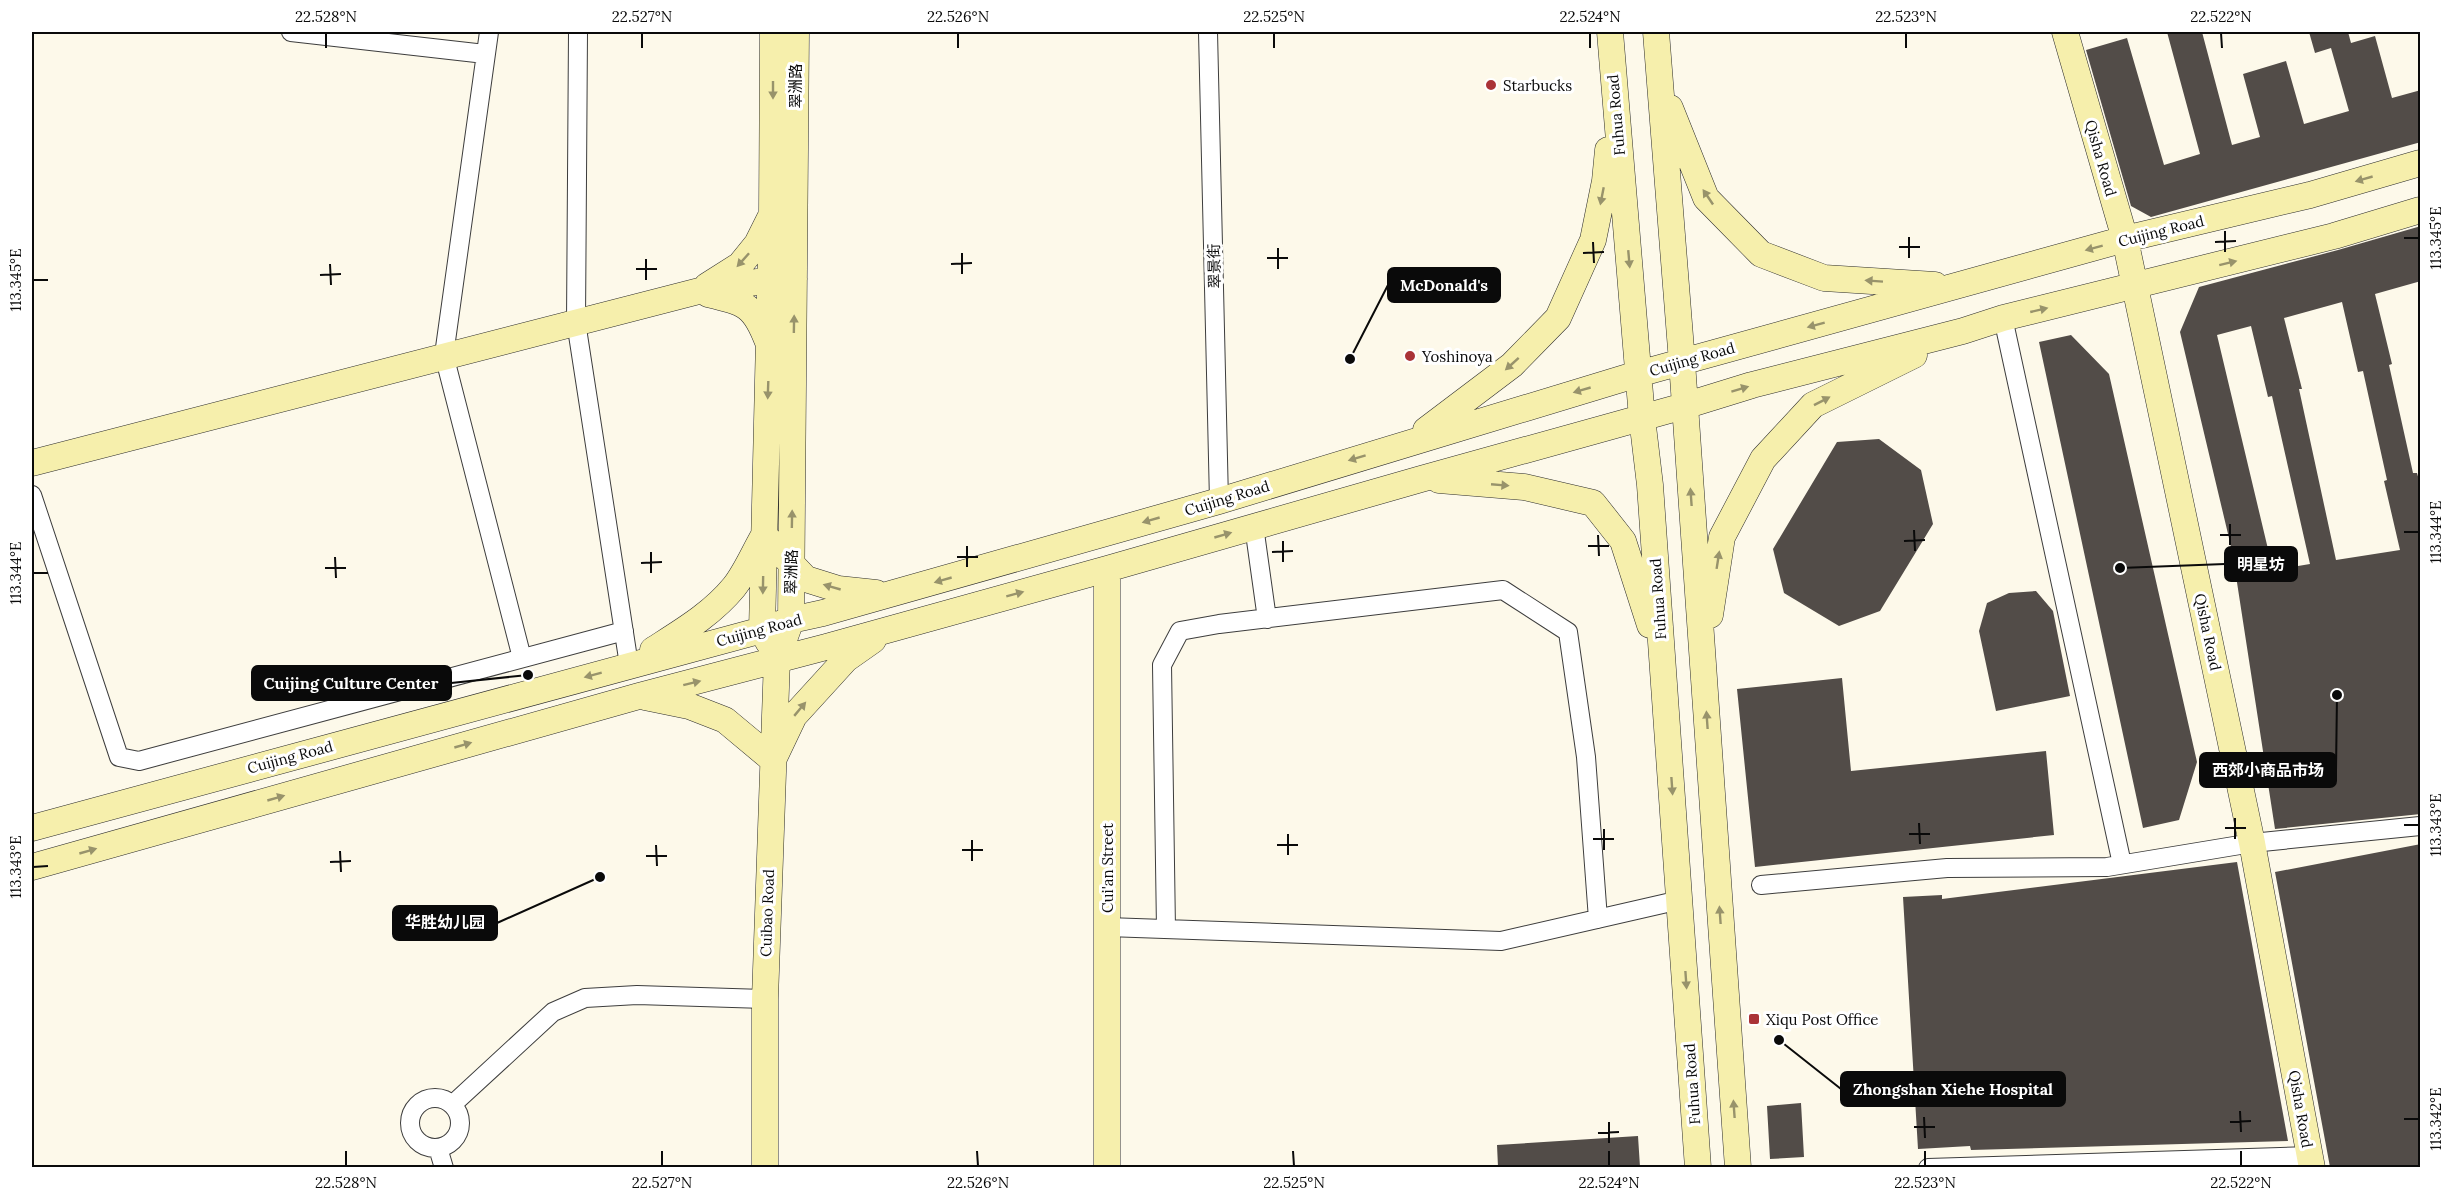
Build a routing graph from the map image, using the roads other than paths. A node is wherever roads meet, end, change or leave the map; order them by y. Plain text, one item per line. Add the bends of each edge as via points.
1 (291, 32) edge
2 (489, 32) edge
3 (578, 32) edge
4 (773, 32) edge
5 (796, 32) edge
6 (1208, 32) edge
7 (1610, 32) edge
8 (1656, 32) edge
9 (2065, 32) edge
10 (485, 54) junction
11 (1660, 85) junction
12 (1614, 96) junction
13 (2421, 163) edge
14 (2421, 210) edge
15 (772, 214) junction
16 (2125, 239) junction
17 (782, 280) junction
18 (2135, 286) junction
19 (1953, 287) junction
20 (699, 291) junction
21 (2003, 318) junction
22 (576, 322) junction
23 (1962, 331) junction
24 (769, 344) junction
25 (444, 355) junction
26 (1682, 362) junction
27 (1638, 374) junction
28 (1684, 406) junction
29 (1642, 418) junction
30 (1413, 440) junction
31 (32, 463) edge
32 (1420, 479) junction
33 (32, 495) edge
34 (1219, 501) junction
35 (1254, 526) junction
36 (764, 535) junction
37 (791, 565) junction
38 (1107, 569) junction
39 (890, 595) junction
40 (1267, 619) junction
41 (791, 620) junction
42 (892, 628) junction
43 (762, 630) junction
44 (624, 631) junction
45 (522, 658) junction
46 (777, 659) junction
47 (1703, 660) junction
48 (1663, 664) junction
49 (629, 665) junction
50 (639, 696) junction
51 (772, 760) junction
52 (2421, 826) edge
53 (32, 828) edge
54 (2252, 843) junction
55 (2122, 864) junction
56 (32, 867) edge
57 (1761, 885) dead end
58 (1680, 900) junction
59 (1598, 919) junction
60 (1107, 927) junction
61 (1166, 929) junction
62 (765, 999) junction
63 (452, 1105) junction
64 (438, 1148) junction
65 (2311, 1162) edge
66 (2208, 1163) edge
67 (444, 1167) edge
68 (765, 1167) edge
69 (1107, 1167) edge
70 (1698, 1167) edge
71 (1738, 1167) edge
72 (1928, 1167) edge
73 (1946, 1167) edge

1 - 10 street
2 - 10 street
3 - 22 street
4 -> 15 main road, 翠洲路
5 - 17 main road, 翠洲路
6 - 34 street, 翠景街
7 - 12 main road, Fuhua Road
8 - 11 main road
9 - 16 main road, Qisha Road
10 - 25 street
19 -> 11 main road via 1824,278 1761,254 1706,198
11 - 26 main road
12 -> 27 main road, Fuhua Road
12 -> 30 main road via 1605,181 1593,240 1558,318 1512,365
13 -> 16 main road, Cuijing Road via 2310,195
18 -> 14 main road
15 - 17 main road, 翠洲路
15 -> 20 main road via 757,244 740,265
16 - 18 main road, Qisha Road
16 -> 19 main road, Cuijing Road
17 - 20 main road
17 - 24 main road, 翠洲路
37 -> 17 main road, 翠洲路
21 -> 18 main road
18 - 54 main road, Qisha Road
19 -> 26 main road, Cuijing Road
20 - 22 main road
20 - 24 main road via 737,301 758,316
21 - 23 main road
21 - 55 street
22 - 25 main road
22 - 44 street
28 -> 23 main road
47 -> 23 main road via 1722,537 1763,459 1813,405
24 -> 36 main road, 翠洲路
25 - 31 main road
25 - 45 street
26 - 27 main road, Cuijing Road
26 - 28 main road
27 - 29 main road, Fuhua Road
27 -> 30 main road, Cuijing Road
28 - 29 main road
47 -> 28 main road
29 - 32 main road
29 - 48 main road, Fuhua Road
30 -> 34 main road, Cuijing Road
32 - 35 main road
32 -> 48 main road via 1524,487 1593,503 1623,541
33 - 45 street via 119,757 139,761
34 -> 39 main road, Cuijing Road
38 -> 35 main road
35 - 40 street
36 - 37 main road
36 -> 43 main road, 翠洲路
36 - 49 main road via 735,586 717,605
39 -> 37 main road via 838,589 806,579
37 - 41 main road, 翠洲路
42 -> 38 main road
38 - 60 main road, Cui'an Street
39 - 41 main road, Cuijing Road
40 - 59 street via 1503,590 1568,632 1586,757
40 - 61 street via 1180,631 1162,665
41 - 43 main road, Cuijing Road
41 - 46 main road, 翠洲路
42 - 46 main road
51 -> 42 main road via 794,716 818,689 846,659
43 - 46 main road, 翠洲路
43 - 49 main road, Cuijing Road
44 - 45 street
44 - 49 street
50 -> 46 main road
46 - 51 main road, Cuibao Road
71 -> 47 main road
48 -> 58 main road, Fuhua Road
49 -> 53 main road, Cuijing Road
50 - 51 main road via 689,706 725,720
56 -> 50 main road
51 - 62 main road, Cuibao Road
52 - 54 street
54 - 55 street
54 - 65 main road, Qisha Road
55 - 57 street via 1947,868
58 - 59 street
58 -> 70 main road, Fuhua Road
59 - 61 street via 1501,941
60 - 61 street
60 - 69 main road, Cui'an Street
62 - 63 street via 637,995 585,998 553,1012
62 - 68 main road, Cuibao Road
63 - 64 street via 460,1127 453,1141
63 - 64 street via 429,1099 411,1115 416,1139 422,1145
64 - 67 street
65 - 66 street
66 - 73 street
72 - 73 street

